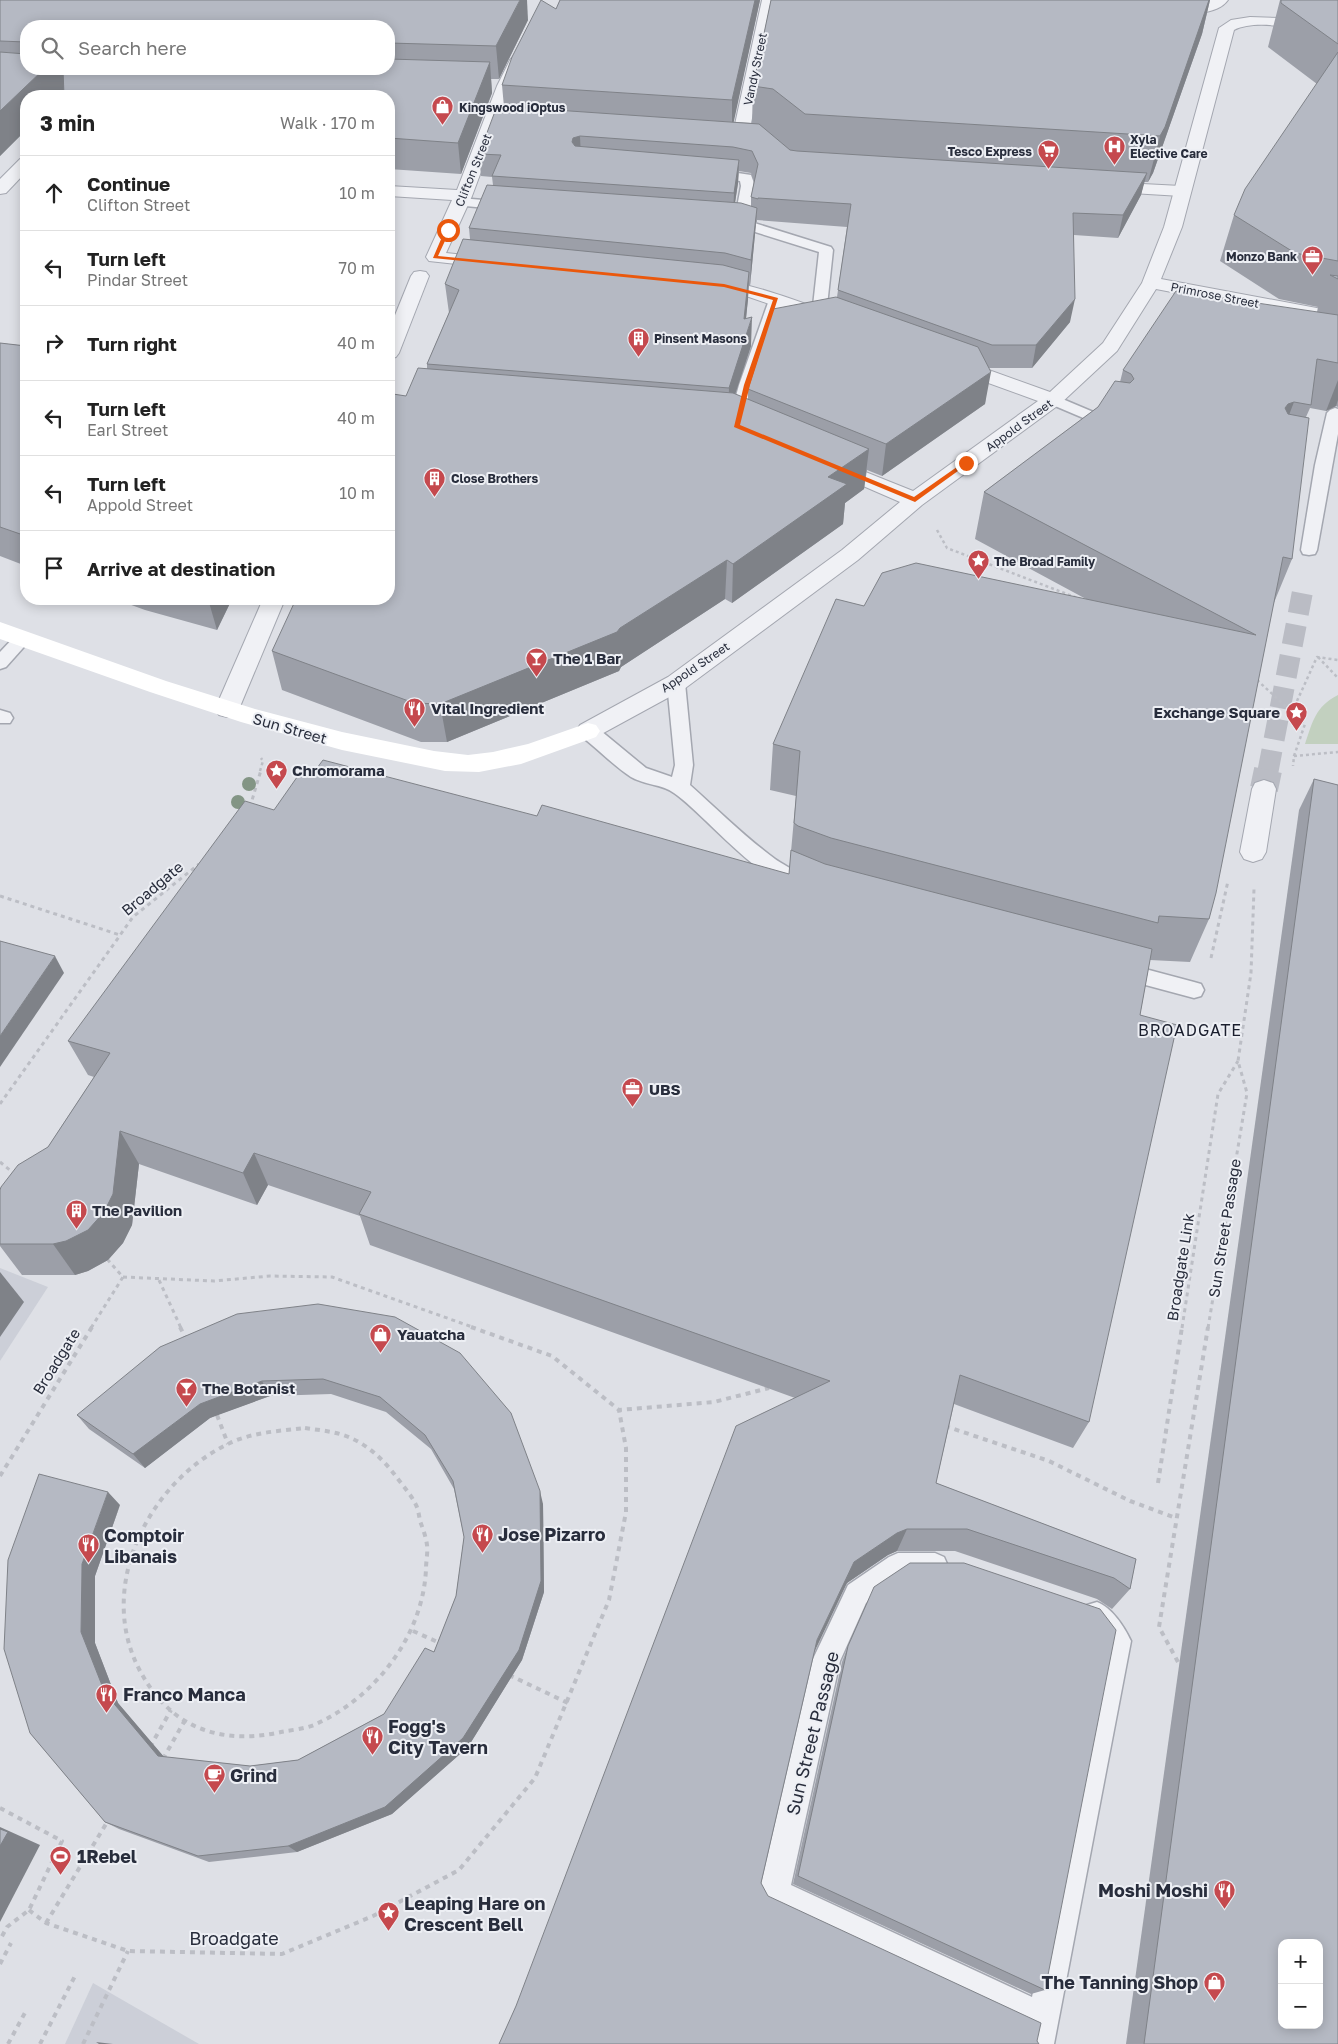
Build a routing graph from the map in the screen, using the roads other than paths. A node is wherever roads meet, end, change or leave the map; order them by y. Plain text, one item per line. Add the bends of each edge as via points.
1 (770, 0) edge
2 (781, 0) edge
3 (1216, 3) edge
4 (1153, 8) edge
5 (1338, 33) edge
6 (526, 44) edge
7 (486, 86) edge
8 (505, 86) junction
9 (492, 121) junction
10 (510, 122) edge
11 (719, 136) edge
12 (20, 169) edge
13 (694, 172) edge
14 (1090, 186) edge
15 (0, 190) edge
16 (1181, 191) junction
17 (395, 192) edge
18 (461, 199) junction
19 (520, 207) edge
20 (513, 265) edge
21 (420, 276) dead end
22 (696, 283) edge
23 (1151, 283) junction
24 (776, 300) junction
25 (819, 315) junction
26 (1338, 318) edge
27 (846, 325) edge
28 (395, 338) edge
29 (937, 358) edge
30 (1054, 400) junction
31 (1335, 413) edge
32 (1112, 425) edge
33 (736, 427) edge
34 (816, 459) edge
35 (1304, 461) edge
36 (1323, 465) junction
37 (915, 500) junction
38 (1309, 550) dead end
39 (271, 605) edge
40 (0, 630) edge
41 (22, 639) junction
42 (0, 663) edge
43 (676, 683) junction
44 (227, 710) junction
45 (588, 731) junction
46 (680, 787) junction
47 (1264, 789) tunnel mouth
48 (1253, 852) road end
49 (820, 891) edge
50 (1099, 965) edge
51 (1194, 990) road end
52 (964, 1569) edge
53 (1078, 1608) edge
54 (1041, 2031) edge

1 - 2 street
1 - 11 street, Vandy Street via 748,138
3 - 4 street via 1183,9
5 - 16 street, Appold Street via 1257,20 1233,23 1227,28
6 - 8 street, Clifton Street
7 - 8 street
8 - 9 street, Clifton Street
9 - 10 street
9 - 18 street, Clifton Street
12 - 15 street
13 - 25 lane via 746,178 748,186 736,222 826,250
14 - 16 street
16 - 23 street, Appold Street via 1173,226
17 - 18 street
18 - 19 lane
18 - 20 street, Clifton Street via 435,257
21 - 28 street
22 - 24 street via 724,286
23 - 26 street, Primrose Street
23 - 30 street, Appold Street via 1110,347
24 - 25 street
24 - 33 lane
25 - 27 street
29 - 30 street
30 - 32 lane
30 - 37 street, Appold Street
31 - 36 lane
34 - 37 street
35 - 36 lane
36 - 38 lane
37 - 43 street, Appold Street via 850,556
39 - 44 street
40 - 41 main road, Sun Street
41 - 42 lane
41 - 44 main road, Sun Street
43 - 45 street, Appold Street
43 - 46 lane via 684,765
44 - 45 main road, Sun Street via 335,740 448,762 478,764 548,748
45 - 46 lane via 639,773
46 - 49 lane via 754,854 786,877
47 - 48 street
50 - 51 lane
52 - 54 lane, Sun Street Passage via 955,1566 898,1566 857,1594 827,1658 774,1893
53 - 54 lane, Sun Street Passage via 1096,1614 1117,1640

